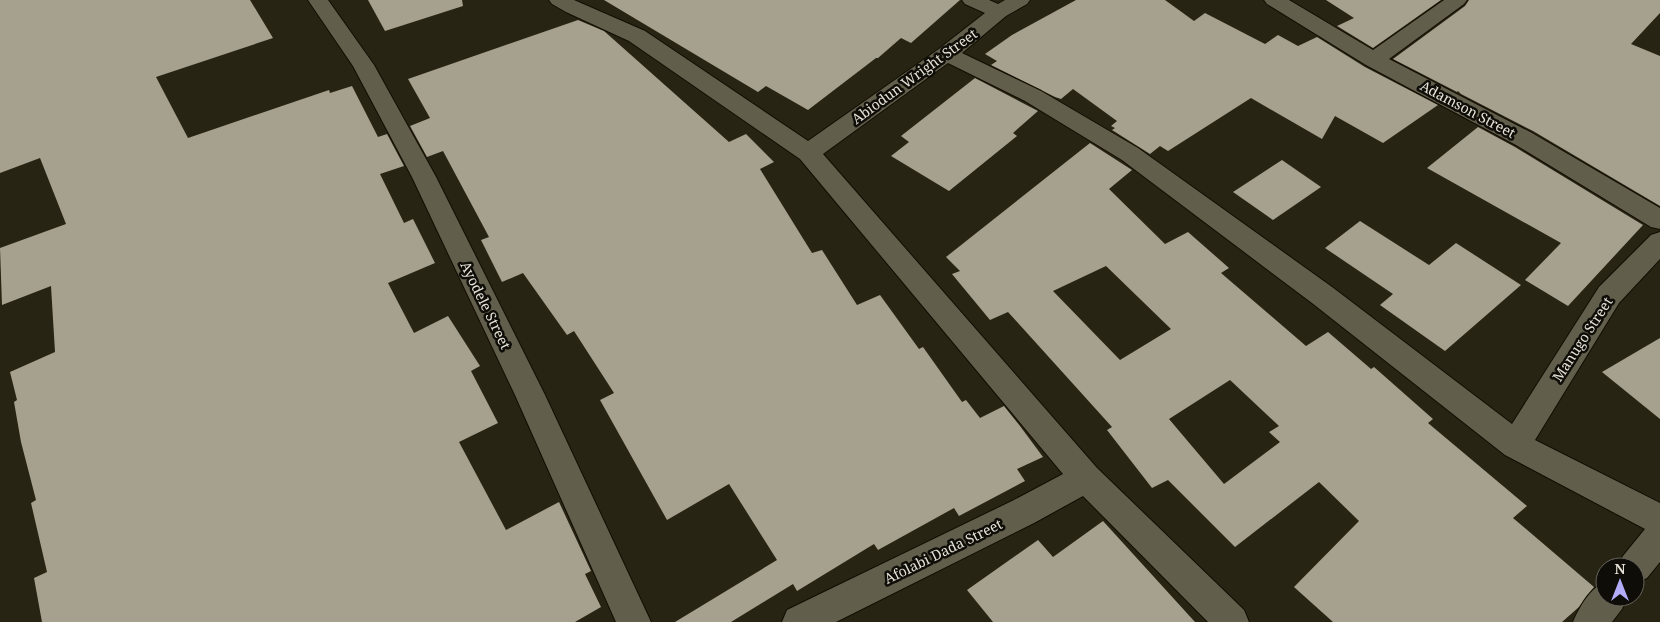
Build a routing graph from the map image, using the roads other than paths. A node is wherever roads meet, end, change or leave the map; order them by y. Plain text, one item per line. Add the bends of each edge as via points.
1 (318, 0) edge
2 (559, 0) edge
3 (972, 0) edge
4 (1020, 0) edge
5 (1274, 0) edge
6 (1457, 0) edge
7 (1000, 12) junction
8 (947, 54) junction
9 (1374, 60) junction
10 (808, 153) junction
11 (1660, 220) edge
12 (1660, 242) edge
13 (1516, 445) junction
14 (1086, 478) junction
15 (1660, 520) edge
16 (1660, 536) edge
17 (1643, 557) edge
18 (1602, 607) edge
19 (634, 622) edge
20 (799, 622) edge
21 (1232, 622) edge
22 (1590, 622) edge

1 - 19 street, Ayodele Street via 363,66 424,177 530,395
2 - 10 street via 637,36
3 - 7 street
4 - 7 street, Abiodun Wright Street
5 - 9 street, Adamson Street
6 - 9 street
7 - 8 street, Abiodun Wright Street
8 - 10 street, Abiodun Wright Street
8 - 13 street via 1033,96 1130,154 1322,295
9 - 11 street, Adamson Street via 1524,139
10 - 14 street
12 - 13 street, Manugo Street via 1609,295
13 - 15 street
14 - 20 street, Afolabi Dada Street
14 - 21 street
16 - 17 street
18 - 22 street

